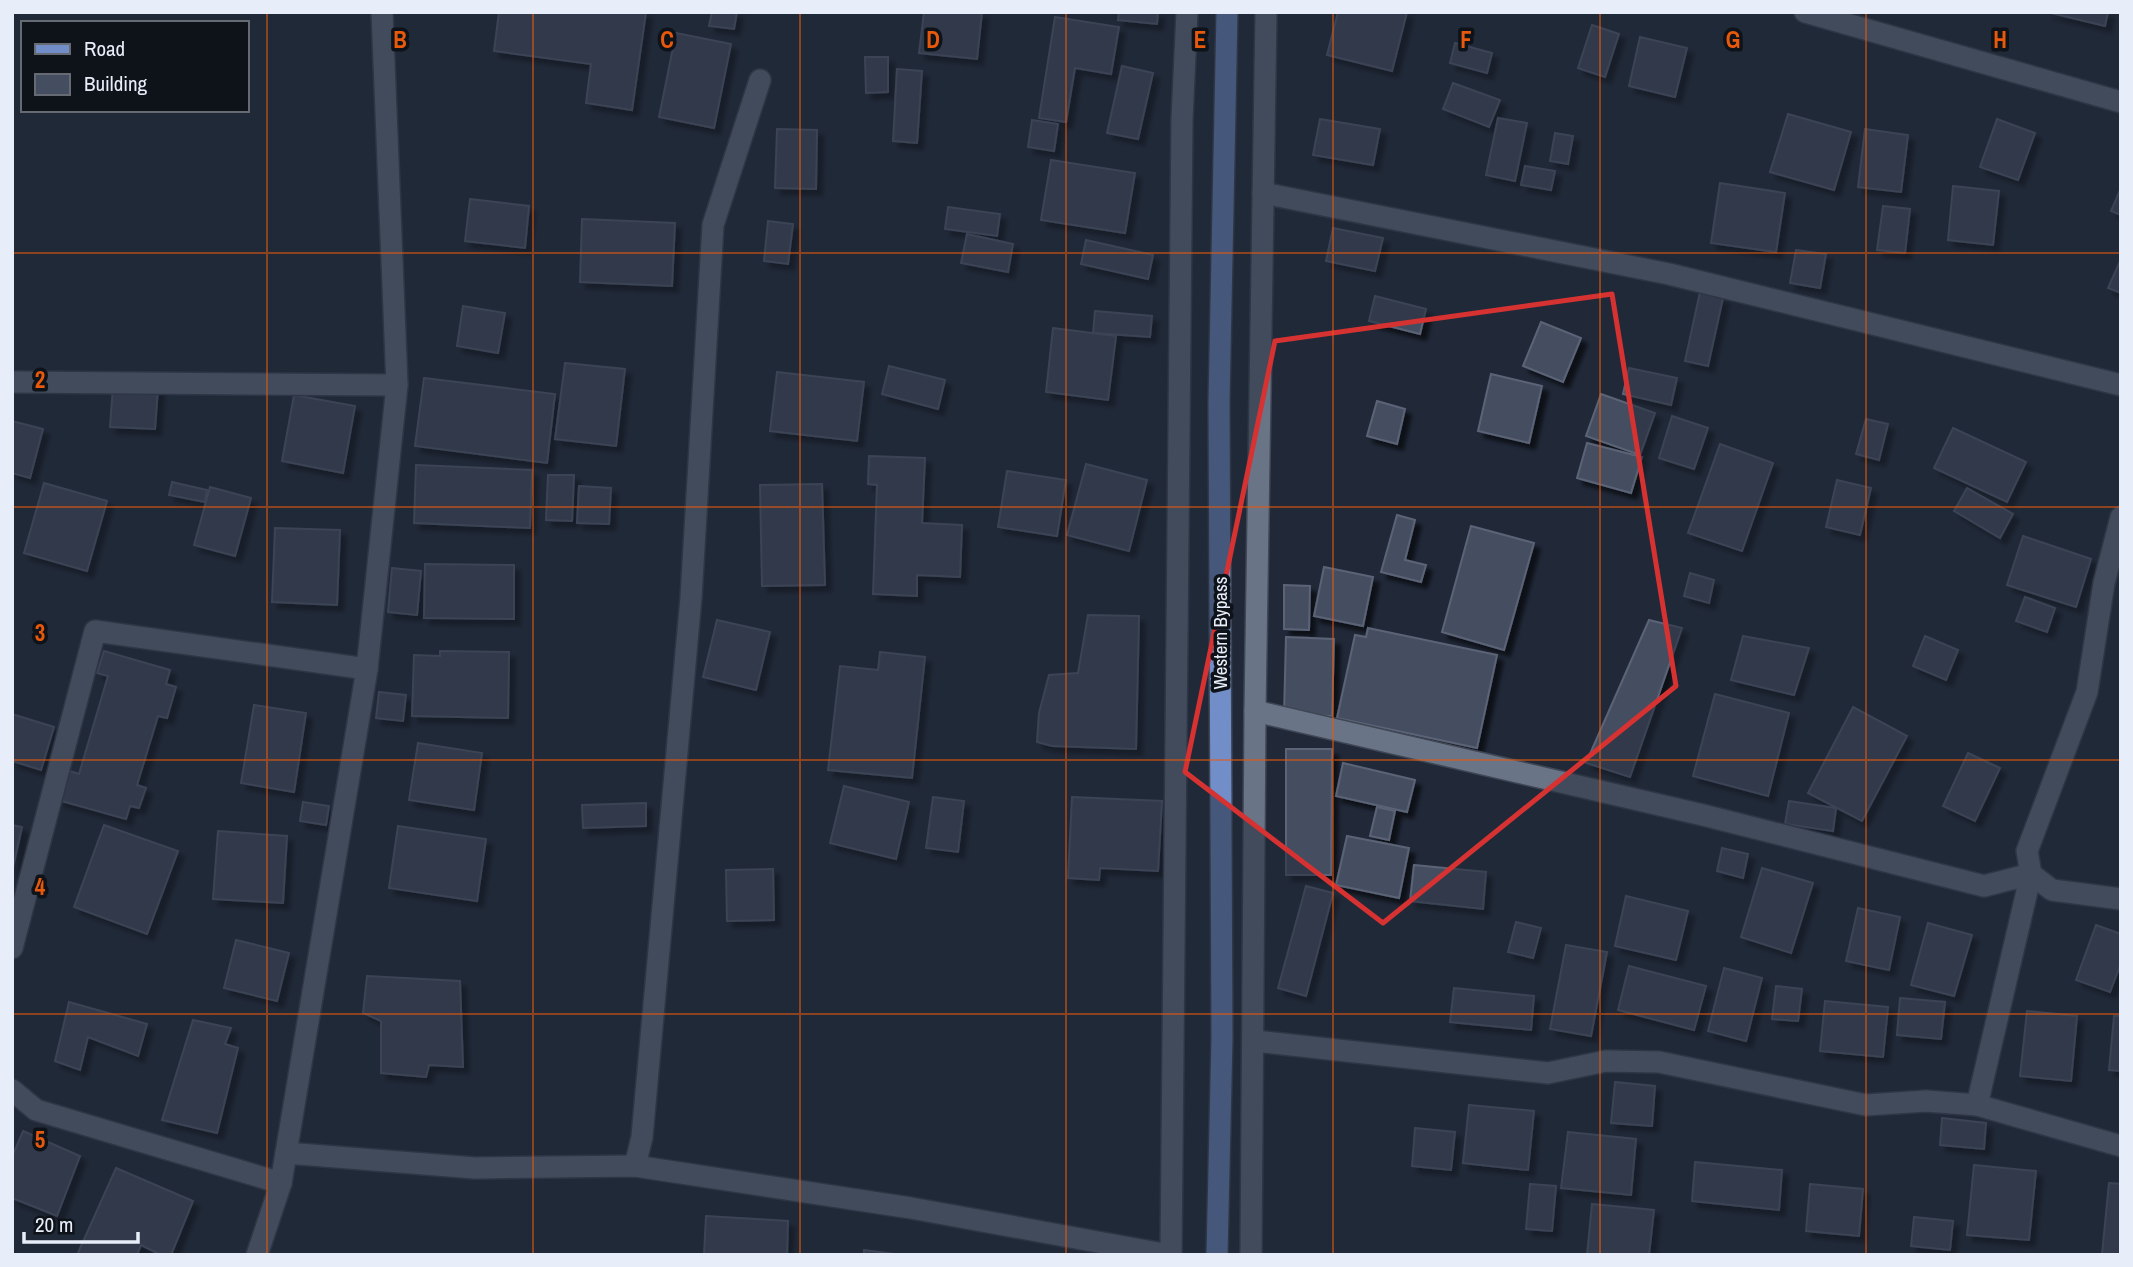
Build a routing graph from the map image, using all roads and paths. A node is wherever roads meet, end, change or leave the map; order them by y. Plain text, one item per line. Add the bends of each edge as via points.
1 (382, 12) edge
2 (1187, 12) edge
3 (1227, 12) edge
4 (1266, 12) edge
5 (1805, 12) edge
6 (760, 80) dead end
7 (2121, 102) edge
8 (1263, 193) junction
9 (12, 382) edge
10 (397, 385) junction
11 (2121, 385) edge
12 (2121, 517) edge
13 (368, 669) junction
14 (1255, 711) junction
15 (2031, 874) junction
16 (2121, 899) edge
17 (12, 948) edge
18 (1255, 1041) junction
19 (12, 1090) edge
20 (1977, 1105) junction
21 (2121, 1146) edge
22 (286, 1153) junction
23 (635, 1166) junction
24 (281, 1183) junction
25 (257, 1255) edge
26 (1170, 1255) edge
27 (1217, 1255) edge
28 (1251, 1255) edge

1 - 10 street
2 - 26 street via 1182,120
3 - 27 main road, Western Bypass via 1219,402 1222,1038
4 - 8 street
5 - 7 street
6 - 23 street via 713,225 691,598 642,1137
8 - 11 street via 1669,274
8 - 14 street
9 - 10 street
10 - 13 street
12 - 15 street via 2104,583 2087,692 2027,851
13 - 17 street via 95,631
13 - 22 street
14 - 15 street via 1703,814 1983,886
14 - 18 street
15 - 16 street via 2052,890
15 - 20 street
18 - 20 street via 1548,1073 1606,1061 1659,1062 1866,1105 1926,1101
18 - 28 street
19 - 24 street via 36,1110
20 - 21 street
22 - 23 street via 475,1168
22 - 24 street
23 - 26 street via 911,1208
24 - 25 street

